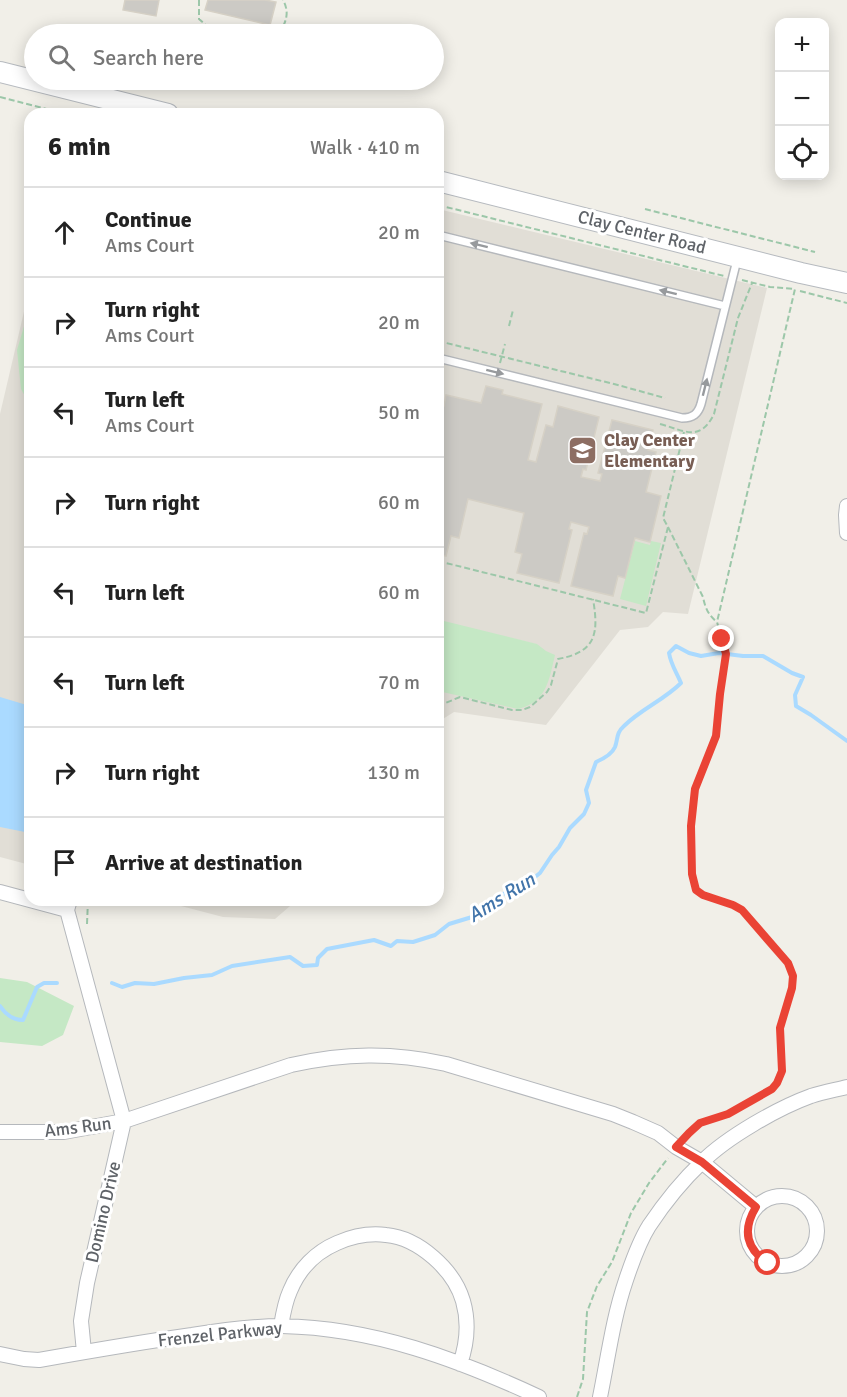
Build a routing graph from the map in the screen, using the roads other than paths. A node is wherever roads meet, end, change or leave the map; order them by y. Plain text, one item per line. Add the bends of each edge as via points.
1 (0, 72) edge
2 (24, 78) edge
3 (72, 90) edge
4 (144, 108) edge
5 (444, 183) edge
6 (444, 236) edge
7 (737, 256) junction
8 (847, 283) edge
9 (725, 306) junction
10 (444, 359) edge
11 (847, 506) edge
12 (847, 532) edge
13 (0, 892) edge
14 (24, 897) edge
15 (69, 906) edge
16 (847, 1087) edge
17 (124, 1121) junction
18 (0, 1132) edge
19 (702, 1162) junction
20 (756, 1207) junction
21 (280, 1326) junction
22 (84, 1352) junction
23 (0, 1354) edge
24 (460, 1364) junction
25 (539, 1397) edge
26 (600, 1397) edge

1 - 2 street
3 - 4 street
5 - 7 street, Clay Center Road
9 -> 6 lane
7 - 8 street, Clay Center Road
7 - 9 lane
10 -> 9 lane via 688,418 698,412
11 - 12 street
13 - 14 street
15 - 17 street, Domino Drive
16 - 19 street via 778,1111
17 - 18 street, Ams Run via 64,1132
17 - 19 street, Ams Run via 291,1065 353,1055 391,1055 446,1064 613,1114 646,1127
17 - 22 street, Domino Drive via 87,1282 81,1321
19 - 20 street, Ams Run
19 - 26 street via 669,1198 640,1245 619,1301
20 - 20 street via 747,1227 748,1239 759,1257 768,1263 790,1266 809,1254 818,1231 810,1208 801,1200 777,1196
21 - 22 street, Frenzel Parkway via 229,1329
21 - 24 street, Frenzel Parkway via 383,1339
21 - 24 street via 295,1280 317,1255 355,1237 389,1235 424,1250 448,1272 463,1300 467,1335
22 - 23 street, Frenzel Parkway via 39,1360
24 - 25 street, Frenzel Parkway

